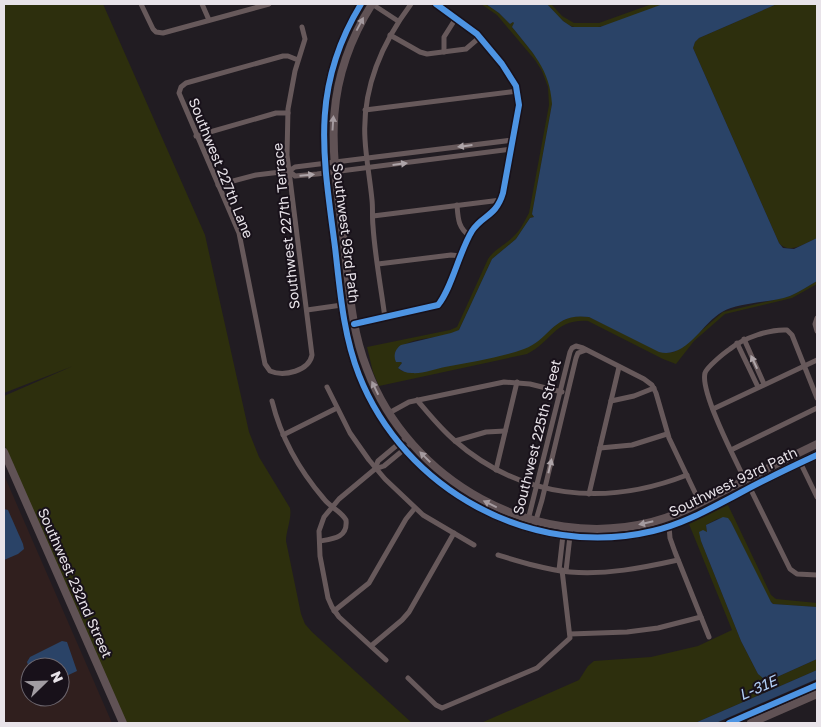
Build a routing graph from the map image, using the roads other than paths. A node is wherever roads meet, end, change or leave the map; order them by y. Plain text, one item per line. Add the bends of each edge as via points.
1 (142, 4) edge
2 (202, 4) edge
3 (265, 4) edge
4 (361, 4) edge
5 (372, 4) edge
6 (411, 4) edge
7 (436, 4) edge
8 (456, 18) junction
9 (209, 20) junction
10 (398, 21) junction
11 (302, 27) dead end
12 (390, 35) junction
13 (480, 37) junction
14 (444, 52) junction
15 (298, 60) junction
16 (518, 91) junction
17 (365, 110) junction
18 (288, 113) junction
19 (196, 136) junction
20 (513, 140) junction
21 (512, 149) junction
22 (367, 159) junction
23 (334, 163) junction
24 (368, 168) junction
25 (325, 169) junction
26 (289, 171) junction
27 (334, 172) junction
28 (218, 185) junction
29 (501, 200) junction
30 (457, 205) junction
31 (373, 216) junction
32 (470, 236) junction
33 (461, 256) junction
34 (378, 264) junction
35 (342, 305) junction
36 (307, 310) junction
37 (385, 318) junction
38 (816, 320) edge
39 (354, 324) junction
40 (817, 330) edge
41 (744, 339) junction
42 (737, 343) junction
43 (586, 350) junction
44 (817, 360) edge
45 (309, 363) joint
46 (804, 366) junction
47 (619, 367) junction
48 (517, 382) junction
49 (764, 384) junction
50 (327, 387) dead end
51 (758, 387) junction
52 (654, 388) junction
53 (560, 392) junction
54 (567, 394) junction
55 (817, 398) edge
56 (418, 400) junction
57 (272, 401) dead end
58 (611, 401) junction
59 (337, 408) junction
60 (817, 408) edge
61 (713, 409) junction
62 (388, 413) junction
63 (505, 431) junction
64 (667, 434) junction
65 (283, 435) junction
66 (408, 440) junction
67 (454, 441) junction
68 (817, 444) edge
69 (401, 446) junction
70 (600, 448) junction
71 (731, 450) junction
72 (4, 452) edge
73 (817, 454) edge
74 (800, 462) junction
75 (375, 468) junction
76 (496, 470) junction
77 (687, 475) junction
78 (746, 480) junction
79 (537, 486) junction
80 (545, 488) junction
81 (750, 488) junction
82 (589, 494) junction
83 (817, 497) edge
84 (700, 503) junction
85 (331, 507) junction
86 (415, 508) junction
87 (532, 520) junction
88 (669, 526) junction
89 (568, 527) junction
90 (530, 529) junction
91 (454, 533) junction
92 (567, 536) junction
93 (320, 541) junction
94 (474, 545) dead end
95 (498, 555) dead end
96 (678, 560) junction
97 (562, 570) junction
98 (817, 575) edge
99 (334, 611) junction
100 (701, 617) junction
101 (570, 634) junction
102 (709, 637) dead end
103 (371, 646) junction
104 (386, 660) dead end
105 (408, 678) dead end
106 (817, 694) edge
107 (123, 723) edge
108 (751, 723) edge

1 - 9 street via 156,32 163,33
2 - 9 street
3 - 9 street
4 - 5 street
4 - 25 street, Southwest 93rd Path via 344,38 330,80 324,123
5 - 10 street
23 -> 5 street, Southwest 93rd Path via 333,126 339,82 352,40
6 - 10 street
7 - 8 street
8 - 13 street
8 - 14 street via 444,37
10 - 12 street
11 - 15 street, Southwest 227th Terrace via 305,37
12 - 14 street via 422,53
12 - 17 street via 376,64
13 - 14 street via 466,48
13 - 16 street via 511,76
15 - 18 street, Southwest 227th Terrace
15 - 19 street, Southwest 227th Lane via 283,56 187,83 180,90 180,99
16 - 17 street
16 - 20 street
17 - 22 street
18 - 19 street
18 - 26 street, Southwest 227th Terrace
19 - 28 street, Southwest 227th Lane
20 - 21 street
20 -> 22 street
24 -> 21 street
21 - 29 street
22 - 23 street
22 - 24 street
23 - 25 street
23 - 27 street, Southwest 93rd Path
24 - 27 street
24 - 31 street
25 - 26 street via 295,167
26 -> 25 street via 295,176
25 - 27 street
25 - 35 street, Southwest 93rd Path
26 - 28 street
26 - 36 street, Southwest 227th Terrace
27 - 39 street, Southwest 93rd Path
28 - 45 street, Southwest 227th Lane via 240,236 266,365 276,373 290,372
29 - 30 street
29 - 32 street
30 - 31 street
30 - 32 street via 460,226
31 - 34 street
32 - 33 street
33 - 34 street
33 - 37 street via 438,305
34 - 37 street
35 - 36 street
35 - 69 street, Southwest 93rd Path via 359,375 374,407
36 - 45 street, Southwest 227th Terrace via 312,353
37 - 39 street
38 - 40 street
62 -> 39 street, Southwest 93rd Path via 366,368
41 - 42 street
41 - 46 street via 788,331
49 -> 41 street
42 - 51 street
42 - 61 street via 706,372
43 - 47 street
43 - 53 street, Southwest 225th Street via 576,346 571,349
43 - 54 street, Southwest 225th Street via 576,356
44 - 46 street
46 - 49 street
46 - 55 street
47 - 52 street via 644,379
47 - 58 street
48 - 53 street
48 - 56 street
48 - 63 street
49 - 51 street
50 - 59 street
51 - 61 street
52 - 58 street
52 - 64 street
53 - 54 street
53 - 79 street, Southwest 225th Street
80 -> 54 street, Southwest 225th Street
56 - 62 street
56 - 67 street
57 - 65 street
58 - 70 street
59 - 65 street
59 - 75 street
60 - 71 street
61 - 71 street
62 - 66 street, Southwest 93rd Path
63 - 67 street via 486,432
63 - 76 street
64 - 70 street via 638,444
64 - 77 street
65 - 85 street via 302,470
66 - 69 street
87 -> 66 street, Southwest 93rd Path via 495,506 464,489 436,468
67 - 76 street
68 - 78 street, Southwest 93rd Path
69 - 75 street via 378,461
69 - 90 street, Southwest 93rd Path via 433,478 458,496 492,515
70 - 82 street
71 - 78 street
72 - 107 street, Southwest 232nd Street
73 - 74 street, Southwest 93rd Path
74 - 81 street, Southwest 93rd Path
74 - 83 street
75 - 85 street
75 - 86 street
76 - 79 street
77 - 82 street via 642,490
77 - 84 street
78 - 84 street, Southwest 93rd Path
79 - 80 street
79 - 87 street, Southwest 225th Street
80 - 82 street
80 - 87 street, Southwest 225th Street
81 - 88 street, Southwest 93rd Path via 701,514
81 - 98 street via 793,572
84 -> 89 street, Southwest 93rd Path via 666,518 640,524 606,528
85 - 93 street via 319,531
85 - 93 street via 345,518 346,527 336,539
86 - 91 street
86 - 99 street via 368,584
87 - 89 street, Southwest 93rd Path
87 - 90 street, Southwest 225th Street
88 - 92 street, Southwest 93rd Path via 617,537
88 - 96 street
89 - 92 street
90 - 92 street, Southwest 93rd Path
91 - 94 street
91 - 103 street via 409,612
92 - 97 street
93 - 99 street via 328,598
95 - 97 street
96 - 97 street via 628,570
96 - 100 street
97 - 101 street
99 - 103 street
100 - 101 street via 628,632
100 - 102 street
101 - 105 street via 568,640 537,668 443,707 436,705
103 - 104 street
106 - 108 street

